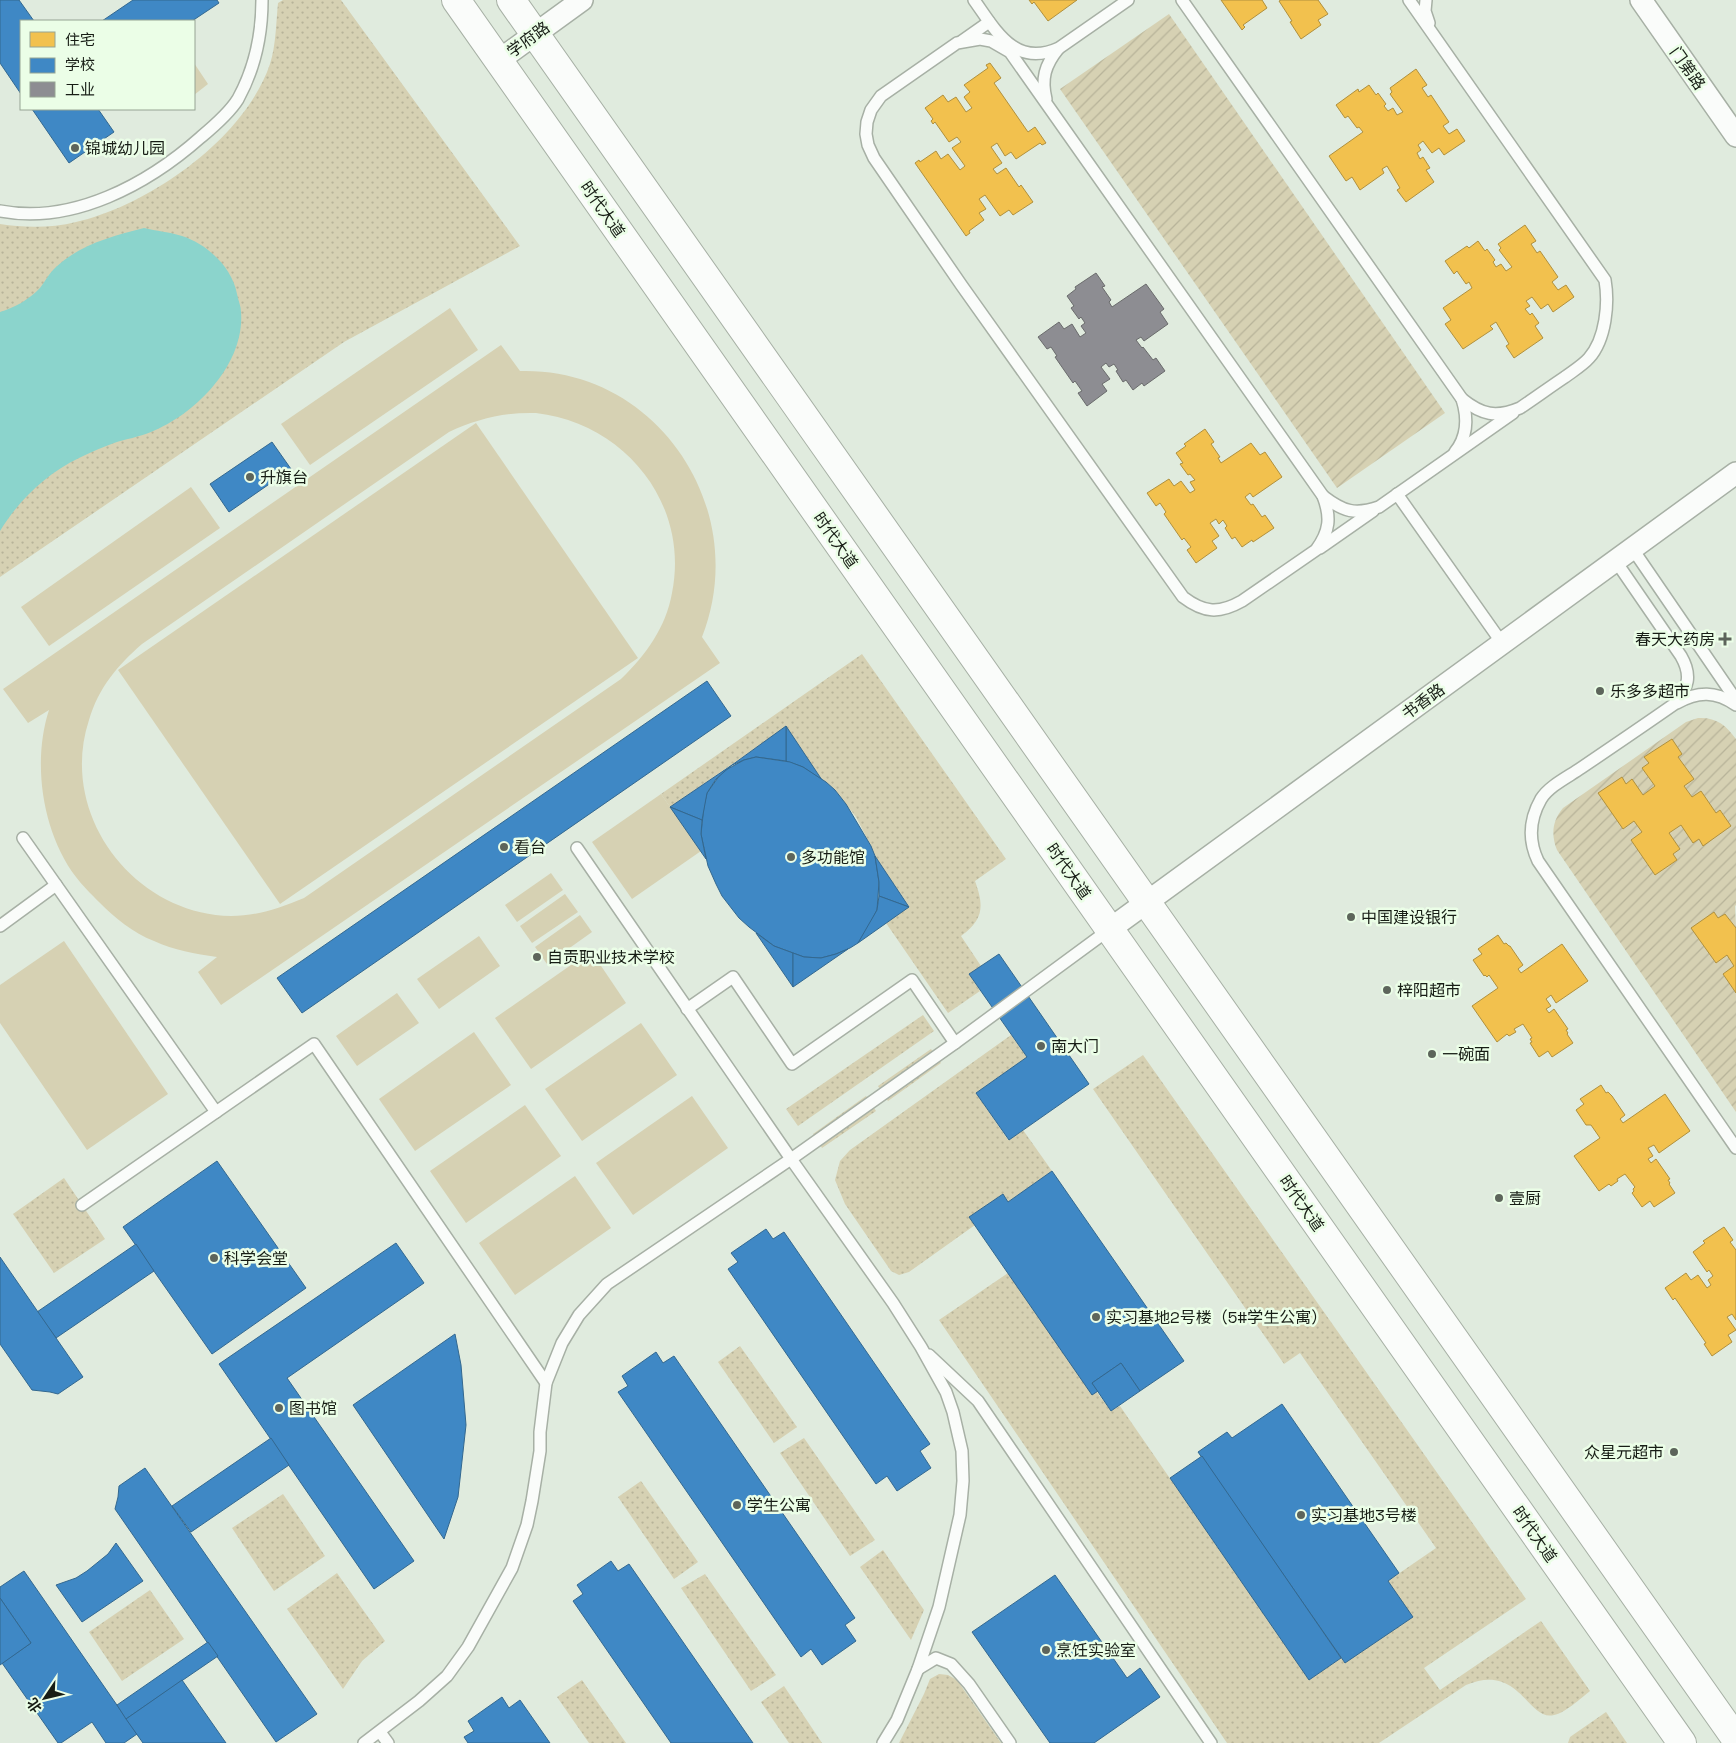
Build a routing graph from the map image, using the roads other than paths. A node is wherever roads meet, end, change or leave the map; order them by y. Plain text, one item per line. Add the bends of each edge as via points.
1 (262, 0) edge
2 (456, 0) edge
3 (511, 0) edge
4 (582, 0) edge
5 (974, 0) edge
6 (1128, 0) edge
7 (1177, 0) edge
8 (1182, 0) edge
9 (1409, 0) edge
10 (1426, 0) edge
11 (1641, 0) edge
12 (1190, 12) junction
13 (989, 22) junction
14 (1430, 30) junction
15 (535, 34) junction
16 (1000, 37) junction
17 (958, 43) junction
18 (1059, 48) junction
19 (1010, 52) junction
20 (498, 61) junction
21 (1052, 112) junction
22 (1736, 136) edge
23 (0, 211) edge
24 (1462, 399) junction
25 (1520, 408) junction
26 (1450, 457) junction
27 (1736, 472) edge
28 (1397, 494) junction
29 (1322, 496) junction
30 (1379, 507) junction
31 (1624, 554) junction
32 (1309, 556) junction
33 (1502, 643) junction
34 (1736, 700) edge
35 (1673, 705) junction
36 (1736, 705) edge
37 (23, 838) dead end
38 (577, 848) dead end
39 (56, 885) junction
40 (1145, 903) junction
41 (0, 926) edge
42 (1110, 929) junction
43 (687, 1009) junction
44 (955, 1042) junction
45 (216, 1112) junction
46 (1736, 1148) edge
47 (790, 1159) junction
48 (82, 1205) dead end
49 (921, 1347) junction
50 (546, 1383) junction
51 (918, 1669) junction
52 (380, 1732) junction
53 (1736, 1740) edge
54 (364, 1743) edge
55 (388, 1743) edge
56 (884, 1743) edge
57 (1010, 1743) edge
58 (1211, 1743) edge
59 (1682, 1743) edge

1 - 23 lane via 262,24 255,60 237,100 184,152 114,195 78,208 45,213
2 - 20 main road, 时代大道
3 - 15 main road
4 - 15 street, 学府路
5 - 13 lane
6 - 18 lane
7 - 12 lane
8 - 12 lane
9 - 14 lane
10 - 14 lane
11 - 22 street, 门第路
12 - 24 lane
13 - 16 lane
13 - 17 lane
14 - 25 lane via 1605,280 1604,320 1598,344 1589,359
15 - 20 street, 学府路
15 - 40 main road
16 - 18 lane via 1027,53
16 - 19 lane
17 - 19 lane via 980,39 991,41
17 - 32 lane via 881,96 867,122 868,145 874,158 1183,596 1205,609 1229,609
18 - 21 lane via 1048,62 1044,80 1046,99
19 - 21 lane
20 - 42 main road, 时代大道
21 - 29 lane
24 - 25 lane via 1475,410 1488,413 1505,413
24 - 26 lane via 1465,433
25 - 26 lane
26 - 28 lane
27 - 31 street, 书香路
28 - 30 lane
28 - 33 lane
29 - 30 lane via 1350,512
29 - 32 lane via 1329,519 1323,541
30 - 32 lane
31 - 33 street, 书香路
31 - 34 lane
31 - 35 lane via 1686,663 1687,685
33 - 40 street, 书香路
35 - 36 lane via 1691,695 1703,694 1715,695
35 - 46 lane via 1542,797 1533,816 1530,837 1538,861
37 - 39 lane
38 - 43 lane
39 - 41 lane
39 - 45 lane
40 - 42 street, 书香路
40 - 53 main road
42 - 44 lane
42 - 59 main road, 时代大道
43 - 44 lane via 733,978 792,1064 912,980
43 - 47 lane
44 - 47 lane
45 - 48 lane
45 - 50 lane via 314,1044
47 - 49 lane
47 - 50 lane via 607,1284 579,1315 562,1343
49 - 51 lane via 946,1392 953,1412 962,1451 963,1481 960,1516 945,1582
49 - 58 lane via 978,1401
50 - 52 lane via 534,1493 512,1568 468,1647 447,1676
51 - 56 lane
51 - 57 lane via 936,1658 951,1664
52 - 54 lane
52 - 55 lane

